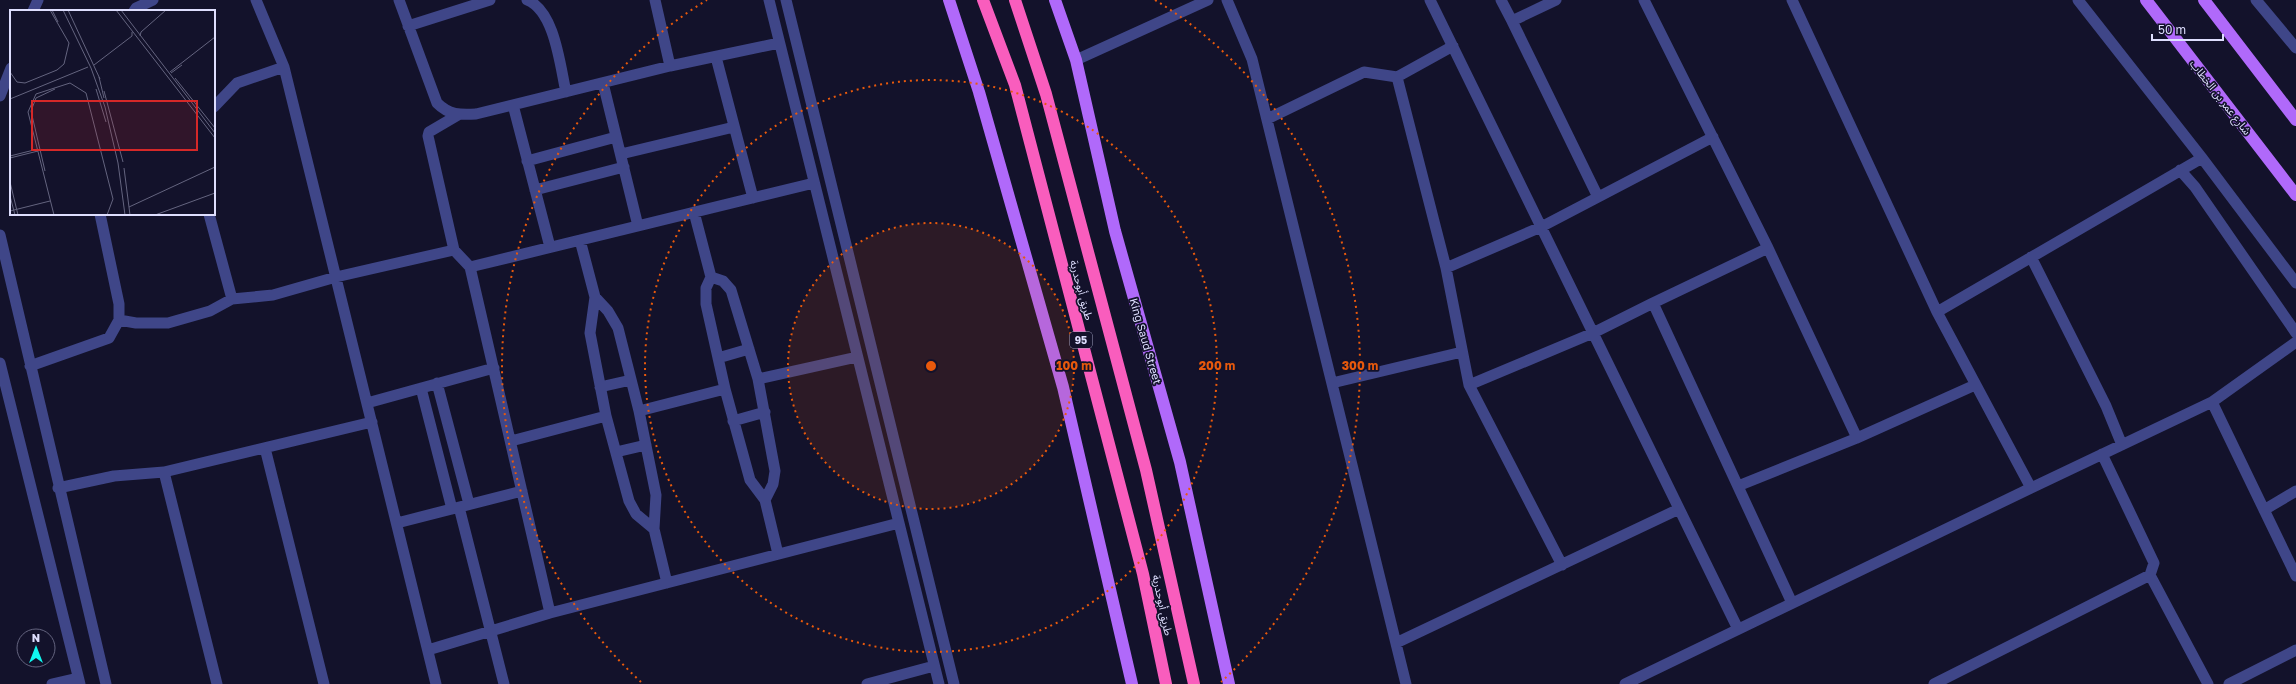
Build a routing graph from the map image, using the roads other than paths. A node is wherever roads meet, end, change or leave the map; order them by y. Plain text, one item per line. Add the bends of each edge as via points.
1 (38, 0) edge
2 (153, 0) edge
3 (256, 0) edge
4 (399, 0) edge
5 (490, 0) edge
6 (527, 0) edge
7 (655, 0) edge
8 (770, 0) edge
9 (786, 0) edge
10 (949, 0) edge
11 (983, 0) edge
12 (1055, 0) edge
13 (1208, 0) edge
14 (1227, 0) edge
15 (1430, 0) edge
16 (1501, 0) edge
17 (1556, 0) edge
18 (1644, 0) edge
19 (1792, 0) edge
20 (2078, 0) edge
21 (2146, 0) edge
22 (2204, 0) edge
23 (2256, 0) edge
24 (1017, 3) edge
25 (33, 10) edge
26 (135, 10) edge
27 (1512, 21) junction
28 (408, 26) junction
29 (779, 43) junction
30 (1453, 46) junction
31 (2296, 48) edge
32 (716, 57) junction
33 (1076, 60) junction
34 (670, 66) junction
35 (284, 67) junction
36 (10, 71) edge
37 (1397, 77) junction
38 (603, 83) junction
39 (566, 92) junction
40 (0, 96) edge
41 (513, 105) junction
42 (215, 106) edge
43 (458, 116) junction
44 (1267, 119) junction
45 (2296, 120) edge
46 (734, 127) junction
47 (616, 137) junction
48 (1713, 137) junction
49 (621, 154) junction
50 (2202, 158) junction
51 (527, 161) junction
52 (624, 167) junction
53 (2180, 170) junction
54 (814, 183) junction
55 (535, 190) junction
56 (2296, 195) edge
57 (1598, 197) junction
58 (753, 198) junction
59 (694, 212) junction
60 (100, 215) edge
61 (209, 215) edge
62 (638, 226) junction
63 (1541, 227) junction
64 (0, 235) edge
65 (580, 240) junction
66 (550, 248) junction
67 (1768, 248) junction
68 (454, 250) junction
69 (2031, 257) junction
70 (470, 267) junction
71 (1446, 268) junction
72 (336, 277) junction
73 (711, 277) junction
74 (2296, 283) edge
75 (595, 298) junction
76 (232, 299) junction
77 (1653, 303) junction
78 (1937, 312) junction
79 (119, 320) junction
80 (1593, 333) junction
81 (2296, 333) edge
82 (2296, 342) edge
83 (748, 349) junction
84 (1462, 352) junction
85 (857, 357) junction
86 (718, 358) junction
87 (0, 363) edge
88 (30, 366) junction
89 (494, 368) junction
90 (758, 379) junction
91 (631, 380) junction
92 (437, 383) junction
93 (1332, 383) junction
94 (1469, 385) junction
95 (1975, 385) junction
96 (600, 387) junction
97 (421, 388) junction
98 (725, 389) junction
99 (4, 400) edge
100 (367, 402) junction
101 (2212, 402) junction
102 (639, 411) junction
103 (765, 412) junction
104 (606, 416) junction
105 (733, 421) junction
106 (372, 422) junction
107 (1857, 438) junction
108 (511, 441) junction
109 (646, 445) junction
110 (2122, 445) junction
111 (265, 448) junction
112 (616, 452) junction
113 (2102, 454) junction
114 (164, 472) junction
115 (1738, 486) junction
116 (58, 488) junction
117 (2031, 488) junction
118 (522, 491) junction
119 (2296, 491) edge
120 (765, 500) junction
121 (460, 507) junction
122 (1679, 509) junction
123 (2264, 510) junction
124 (397, 523) junction
125 (898, 523) junction
126 (654, 529) junction
127 (778, 554) junction
128 (1562, 565) junction
129 (2150, 575) junction
130 (2296, 576) edge
131 (667, 583) junction
132 (1792, 603) junction
133 (550, 613) junction
134 (1738, 630) junction
135 (490, 631) junction
136 (1396, 643) junction
137 (428, 650) junction
138 (2296, 650) edge
139 (934, 666) junction
140 (79, 681) edge
141 (1939, 683) edge
142 (52, 684) edge
143 (106, 684) edge
144 (217, 684) edge
145 (324, 684) edge
146 (436, 684) edge
147 (504, 684) edge
148 (867, 684) edge
149 (939, 684) edge
150 (954, 684) edge
151 (1132, 684) edge
152 (1166, 684) edge
153 (1194, 684) edge
154 (1229, 684) edge
155 (1406, 684) edge
156 (1625, 684) edge
157 (2208, 684) edge
158 (2229, 684) edge

1 - 25 street
2 - 26 street
3 - 35 street
4 - 28 street
5 - 28 street
6 - 39 street via 534,3 546,18
7 - 34 street
8 - 29 street
9 - 150 street
10 - 151 main road via 979,92 1063,387
11 - 152 highway, طريق أبوحدرية / 95 via 1015,85 1143,574
12 - 33 main road, King Saud Street
13 - 33 street
14 - 44 street via 1252,59
15 - 30 street
16 - 27 street
17 - 27 street
18 - 48 street
19 - 78 street
20 - 50 street
21 - 56 main road, شارع عمر بن الخطاب
22 - 45 main road
23 - 31 street
24 - 153 highway, طريق أبوحدرية via 1046,94 1144,463
27 - 57 street
28 - 43 street via 437,103 446,112
29 - 32 street
29 - 54 street
30 - 37 street
30 - 63 street
32 - 34 street
32 - 46 street
33 - 154 main road, King Saud Street via 1115,231 1180,462
34 - 38 street
35 - 42 street via 237,83
35 - 72 street
36 - 40 street
37 - 44 street via 1364,72
37 - 71 street
38 - 39 street
38 - 47 street
39 - 41 street
41 - 43 street
41 - 51 street
43 - 68 street via 429,132 428,136
44 - 93 street
46 - 49 street
46 - 58 street
47 - 49 street
47 - 51 street
48 - 57 street
48 - 67 street
49 - 52 street
50 - 53 street
50 - 74 street
51 - 55 street
52 - 55 street
52 - 62 street
53 - 69 street
53 - 81 street via 2195,186
54 - 58 street
54 - 85 street
55 - 66 street
57 - 63 street
58 - 59 street
59 - 62 street
59 - 73 street
60 - 79 street via 119,304
61 - 76 street
62 - 65 street
63 - 71 street
63 - 80 street
64 - 88 street
65 - 66 street
65 - 75 street
66 - 70 street
67 - 77 street
67 - 107 street
68 - 70 street
68 - 72 street
69 - 78 street
69 - 110 street via 2106,406
70 - 89 street
71 - 84 street
72 - 76 street via 273,295
72 - 100 street
73 - 83 street via 723,281 731,290
73 - 86 street via 705,296
75 - 91 street via 608,311 618,328
75 - 96 street via 590,333
76 - 79 street via 210,311 168,323
77 - 80 street
77 - 115 street
78 - 95 street
79 - 88 street via 109,338
80 - 94 street
80 - 122 street
82 - 101 street
83 - 86 street
83 - 90 street
84 - 93 street
84 - 94 street
85 - 90 street
85 - 125 street
86 - 98 street
87 - 99 street
88 - 116 street
89 - 92 street
89 - 108 street
90 - 103 street
91 - 96 street
91 - 102 street
92 - 97 street
92 - 121 street
93 - 136 street
94 - 128 street
95 - 107 street
95 - 117 street
96 - 104 street
97 - 100 street
97 - 121 street
98 - 102 street
98 - 105 street
99 - 140 street
100 - 106 street
101 - 110 street
101 - 123 street
102 - 109 street
103 - 105 street
103 - 120 street via 775,471 773,484
104 - 108 street
104 - 112 street
105 - 120 street via 750,480
106 - 111 street
106 - 124 street
107 - 115 street
108 - 118 street
109 - 112 street
109 - 126 street via 656,495
110 - 113 street
111 - 114 street
111 - 145 street
112 - 126 street via 629,500 636,514
113 - 117 street
113 - 129 street via 2154,563
114 - 116 street via 114,476
114 - 144 street
115 - 132 street
116 - 143 street
117 - 132 street
118 - 121 street
118 - 133 street
119 - 123 street
120 - 127 street
121 - 124 street
121 - 135 street
122 - 128 street
122 - 134 street
123 - 130 street
124 - 137 street
125 - 127 street
125 - 139 street
126 - 131 street
127 - 131 street
128 - 136 street
129 - 141 street
129 - 157 street
131 - 133 street
132 - 134 street
133 - 135 street
134 - 156 street
135 - 137 street
135 - 147 street
136 - 155 street
137 - 146 street
138 - 158 street
139 - 148 street
139 - 149 street
140 - 142 street

